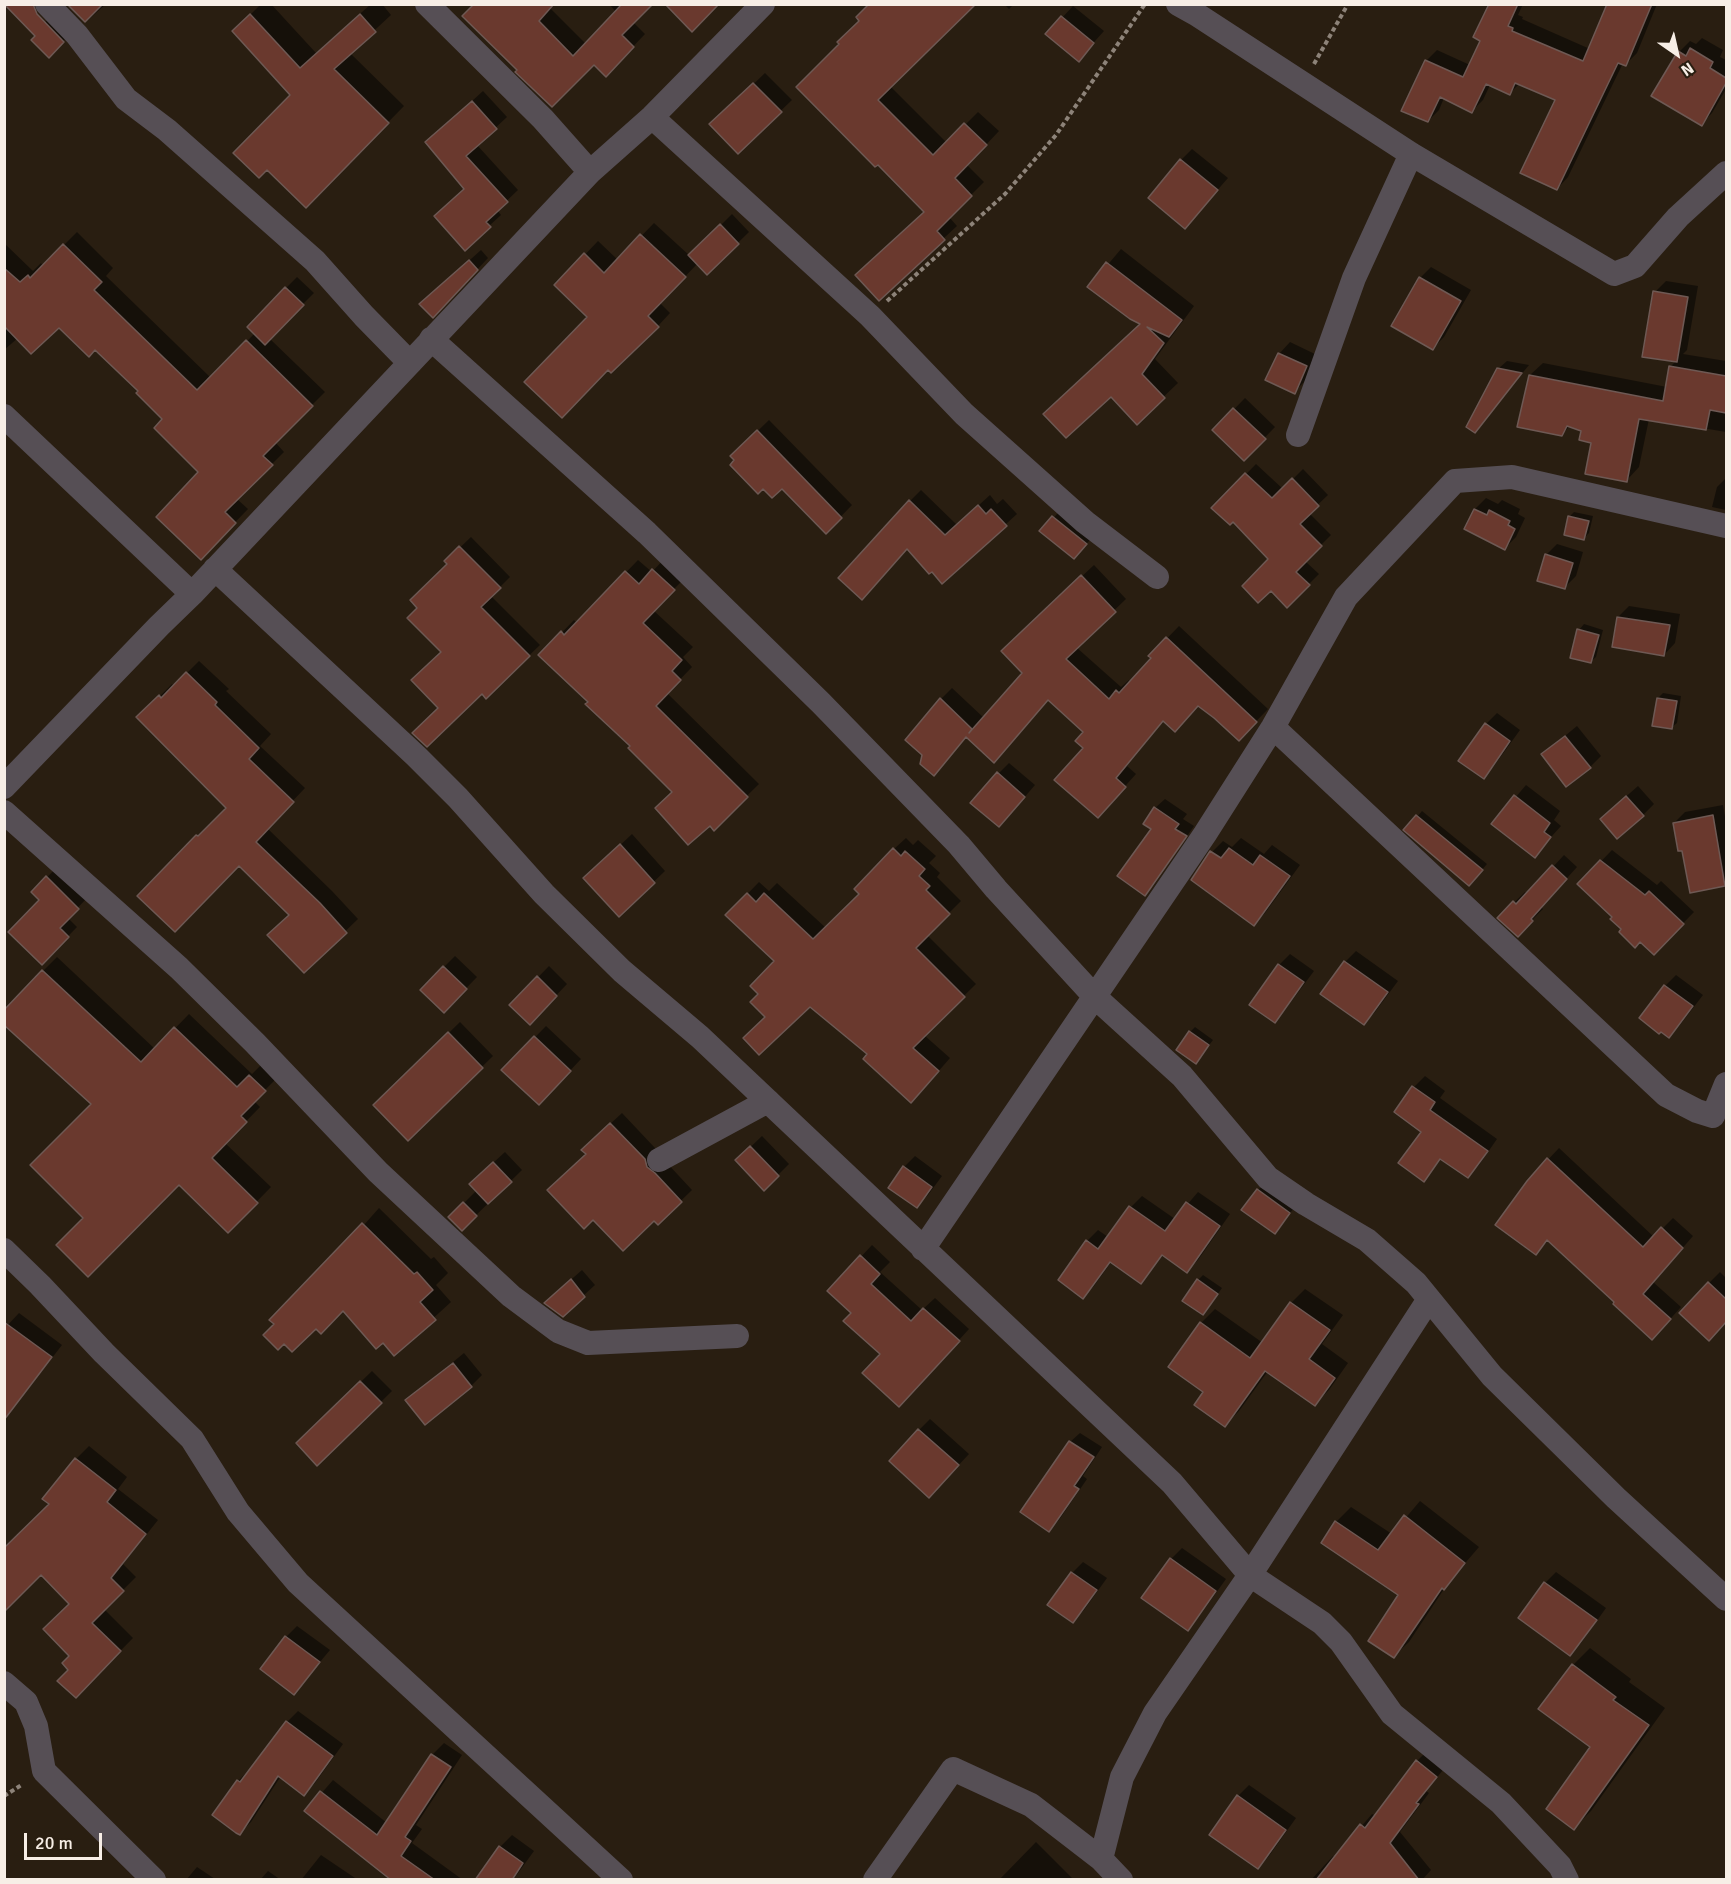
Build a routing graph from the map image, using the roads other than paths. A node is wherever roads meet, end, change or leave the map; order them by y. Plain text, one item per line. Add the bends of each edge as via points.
1 (47, 4) edge
2 (427, 4) edge
3 (763, 4) edge
4 (1178, 4) edge
5 (651, 117) junction
6 (1412, 154) junction
7 (590, 172) junction
8 (1726, 173) edge
9 (431, 339) junction
10 (410, 363) junction
11 (4, 416) edge
12 (1298, 435) dead end
13 (1726, 526) edge
14 (215, 569) junction
15 (1157, 577) dead end
16 (192, 594) junction
17 (1273, 727) junction
18 (4, 787) edge
19 (4, 812) edge
20 (1095, 997) junction
21 (1726, 1084) edge
22 (768, 1101) junction
23 (659, 1160) dead end
24 (923, 1249) junction
25 (4, 1250) edge
26 (1429, 1299) junction
27 (737, 1336) dead end
28 (1250, 1575) junction
29 (1726, 1599) edge
30 (4, 1683) edge
31 (1101, 1859) junction
32 (154, 1880) edge
33 (621, 1880) edge
34 (874, 1880) edge
35 (1121, 1880) edge
36 (1567, 1880) edge

1 - 10 street via 77,35 126,99 167,130 315,261
2 - 7 street via 543,119
3 - 5 street
4 - 6 street
5 - 7 street
5 - 15 street via 870,316 964,414 1085,522
6 - 8 street via 1614,274 1635,266 1678,217
6 - 12 street via 1354,278
7 - 9 street
9 - 10 street
9 - 20 street via 647,533 821,703 959,845
10 - 14 street
11 - 16 street
13 - 17 street via 1512,477 1455,481 1346,597
14 - 16 street
14 - 22 street via 416,756 544,894 622,971
16 - 18 street
17 - 20 street
17 - 21 street via 1666,1095 1713,1116
19 - 27 street via 179,968 386,1180 511,1296 558,1331 588,1342
20 - 24 street
20 - 26 street via 1182,1076 1268,1179 1367,1240
22 - 23 street
22 - 24 street
24 - 28 street via 1172,1483
25 - 33 street via 192,1439 238,1512 298,1583
26 - 28 street
26 - 29 street via 1492,1376
28 - 31 street via 1155,1713 1122,1777
28 - 36 street via 1322,1623 1341,1642 1392,1714 1502,1803 1560,1866
30 - 32 street via 26,1702 36,1726 44,1771
31 - 34 street via 1031,1805 953,1769
31 - 35 street

